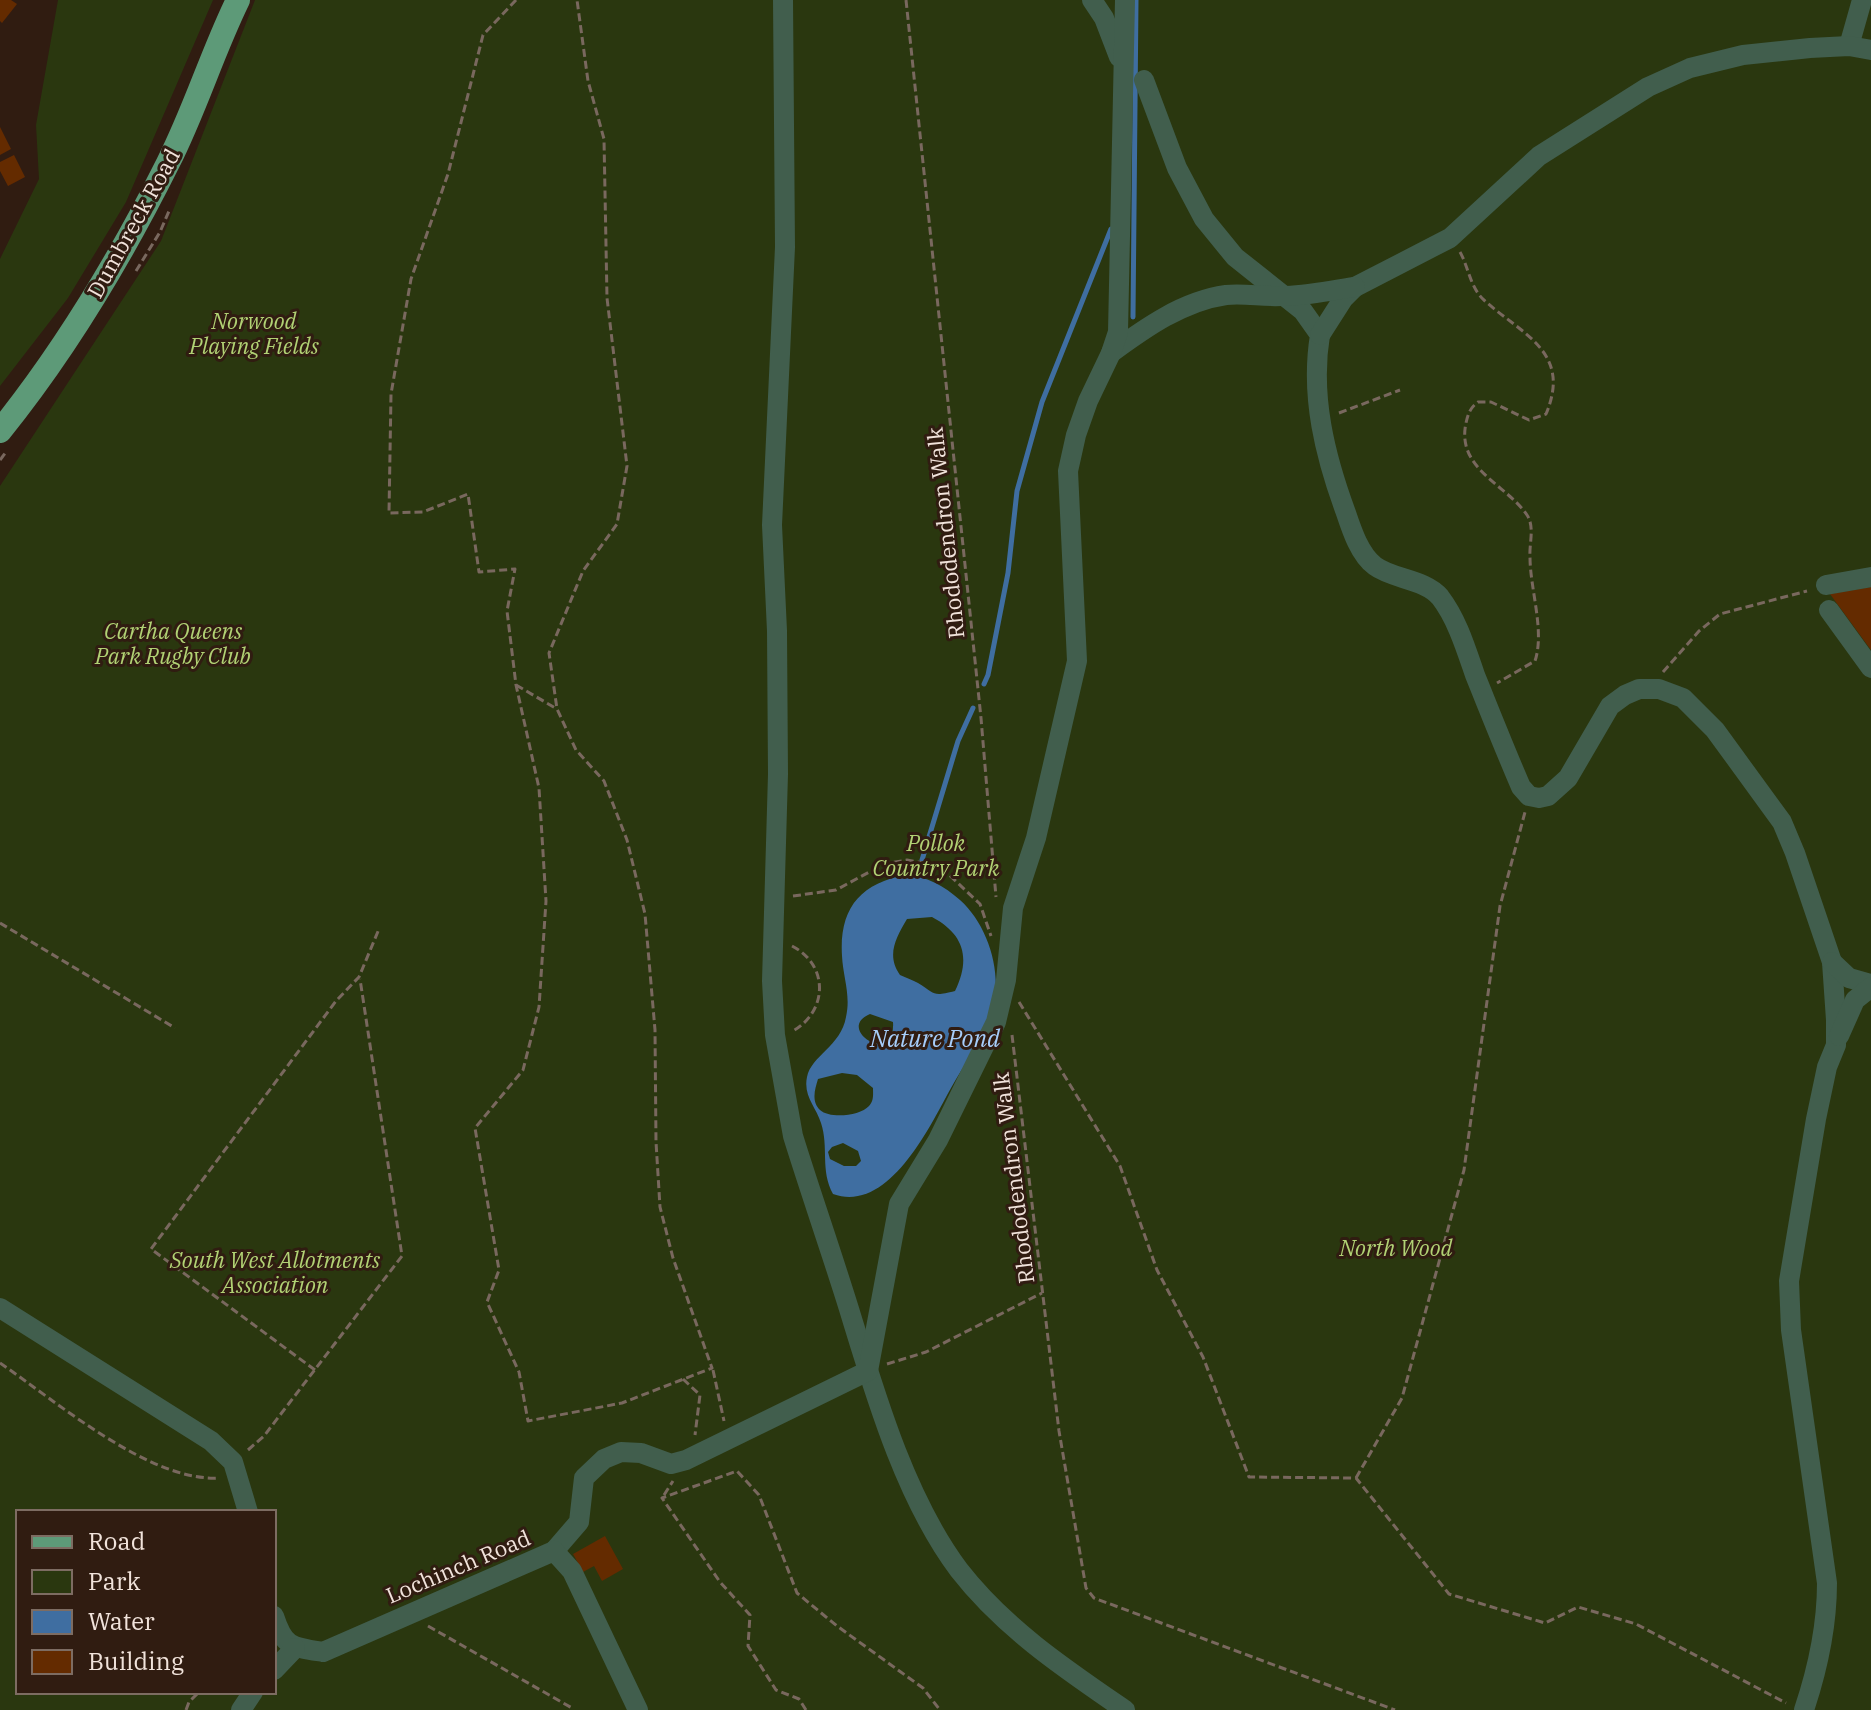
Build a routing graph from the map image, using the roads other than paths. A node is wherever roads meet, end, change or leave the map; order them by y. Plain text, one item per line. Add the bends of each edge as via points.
1 (238, 0) edge
2 (783, 0) edge
3 (1092, 0) edge
4 (1125, 0) edge
5 (1862, 0) edge
6 (1849, 46) junction
7 (1871, 50) edge
8 (1134, 76) junction
9 (1355, 287) junction
10 (1284, 296) junction
11 (1320, 335) junction
12 (1111, 353) junction
13 (0, 431) edge
14 (1871, 577) edge
15 (1820, 587) road end
16 (1829, 610) dead end
17 (1871, 668) edge
18 (1832, 962) junction
19 (1871, 986) edge
20 (1836, 1045) junction
21 (0, 1308) edge
22 (868, 1371) junction
23 (247, 1510) edge
24 (554, 1551) junction
25 (276, 1623) edge
26 (295, 1648) junction
27 (276, 1668) edge
28 (1795, 1706) edge
29 (638, 1710) edge
30 (1125, 1710) edge

1 - 13 main road, Dumbreck Road via 170,160 107,277
2 - 22 street via 785,247 772,525 778,758 775,1035 793,1136
3 - 8 street
4 - 8 street
5 - 6 street
6 - 7 street
6 - 9 street via 1743,55 1690,68 1648,87 1539,156 1450,238
8 - 10 street via 1199,212 1235,257
8 - 12 street via 1118,332
9 - 10 street
9 - 11 street
10 - 11 street
10 - 12 street via 1227,295 1200,302 1141,331
11 - 18 street via 1320,419 1353,531 1376,568 1439,595 1521,787 1529,796 1548,796 1568,778 1610,706 1625,695 1659,689 1683,698 1715,730 1782,822
12 - 22 street via 1088,401 1068,471 1077,661 1036,838 1013,908 996,1022 938,1140 899,1204
14 - 15 street
16 - 17 street
18 - 19 street via 1849,978
18 - 20 street
19 - 20 street via 1855,1000
20 - 28 street via 1816,1119 1789,1281 1791,1330 1827,1583 1821,1651
21 - 23 street via 211,1441 236,1470
22 - 24 street via 686,1460 671,1464 621,1452 604,1459 584,1478 579,1522
22 - 30 street via 904,1472 959,1569 1010,1626
24 - 26 street, Lochinch Road via 323,1652
24 - 29 street, Lochinch Road via 572,1571
25 - 26 street via 281,1639
26 - 27 street

